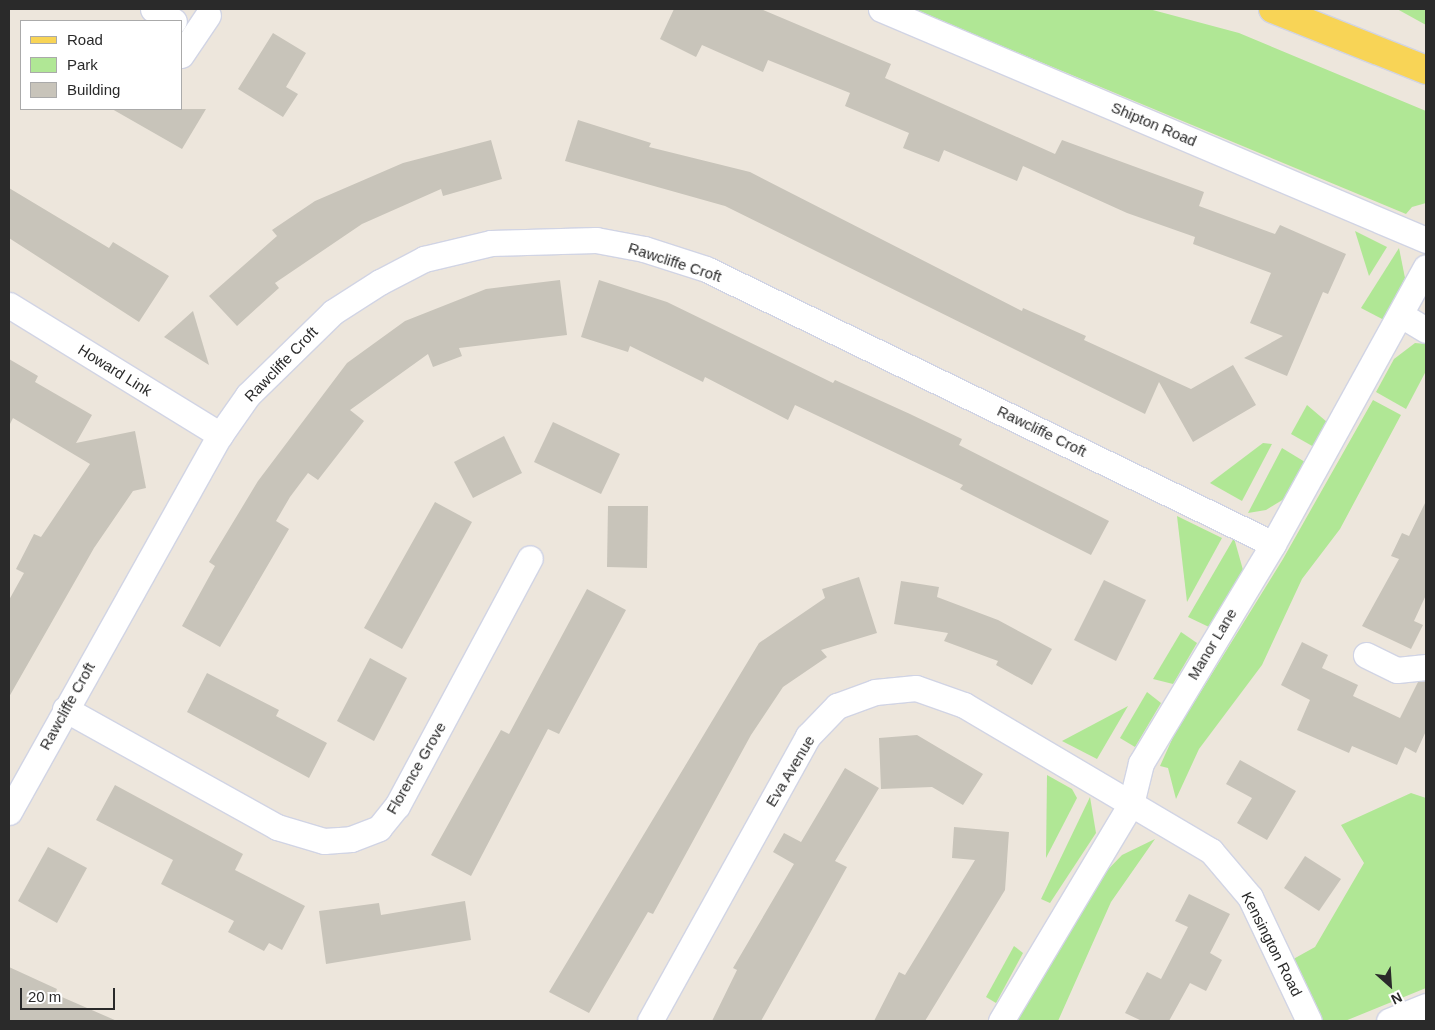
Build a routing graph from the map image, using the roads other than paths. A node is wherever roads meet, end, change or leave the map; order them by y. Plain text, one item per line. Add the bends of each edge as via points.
1 (153, 9) edge
2 (881, 9) edge
3 (1273, 9) edge
4 (172, 20) edge
5 (195, 25) edge
6 (182, 53) edge
7 (1426, 70) edge
8 (1426, 240) edge
9 (1426, 267) edge
10 (9, 305) edge
11 (1401, 316) junction
12 (1426, 330) edge
13 (220, 435) junction
14 (1273, 544) junction
15 (530, 558) dead end
16 (1366, 655) dead end
17 (1426, 667) edge
18 (65, 709) junction
19 (16, 780) edge
20 (1131, 804) junction
21 (9, 812) edge
22 (1426, 1006) edge
23 (650, 1021) edge
24 (1001, 1021) edge
25 (1309, 1021) edge
26 (1389, 1021) edge

1 - 4 street
2 - 8 street, Shipton Road
3 - 7 main road
5 - 6 street
9 - 11 street, Manor Lane
10 - 13 street, Howard Link
11 - 12 street
11 - 14 street, Manor Lane
13 - 14 street, Rawcliffe Croft via 248,395 333,312 424,259 491,243 596,240 644,249 706,269
13 - 18 street, Rawcliffe Croft
14 - 20 street, Manor Lane via 1141,763
15 - 18 street, Florence Grove via 397,806 379,828 351,839 324,841 277,827
16 - 17 street via 1397,670
18 - 19 street, Rawcliffe Croft
19 - 21 street, Rawcliffe Croft
20 - 23 street, Eva Avenue via 964,705 916,688 875,692 837,706 808,736
20 - 24 street, Manor Lane
20 - 25 street, Kensington Road via 1211,851 1231,870 1250,896
22 - 26 street

